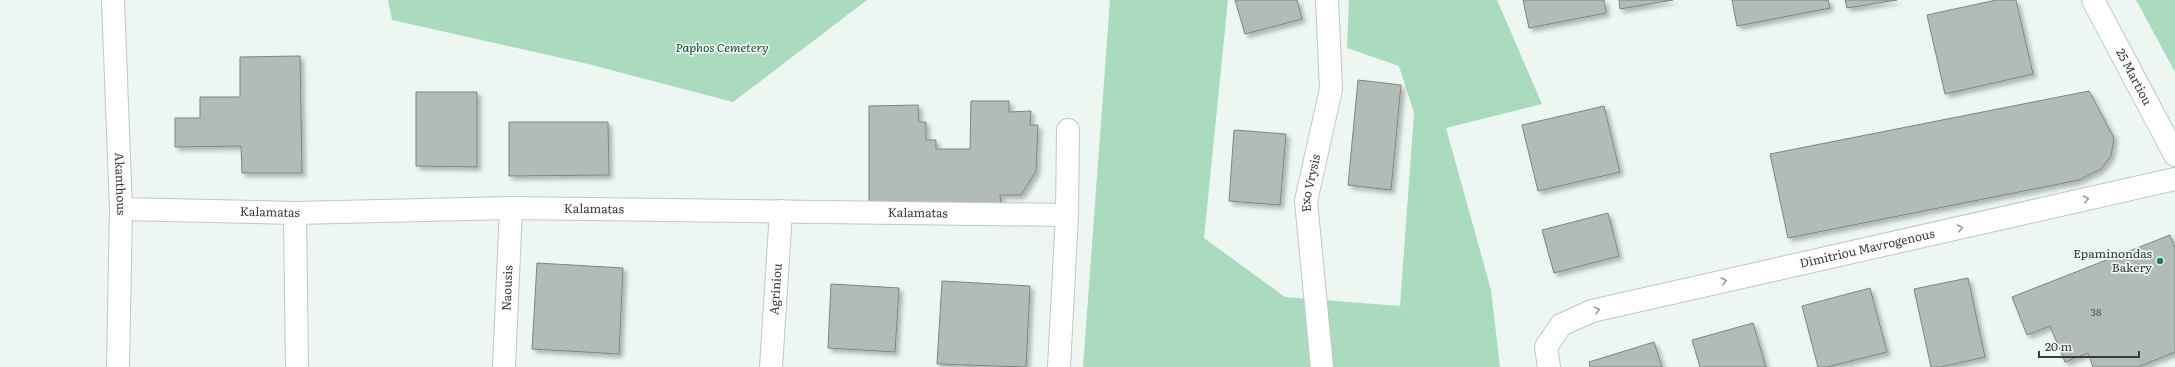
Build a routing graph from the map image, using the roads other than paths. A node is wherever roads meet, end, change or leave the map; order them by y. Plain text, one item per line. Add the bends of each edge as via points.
1 (113, 0) edge
2 (1327, 0) edge
3 (2093, 0) edge
4 (1068, 130) dead end
5 (2175, 155) edge
6 (2175, 179) edge
7 (511, 208) junction
8 (121, 209) junction
9 (781, 211) junction
10 (295, 213) junction
11 (1067, 215) junction
12 (118, 367) edge
13 (297, 367) edge
14 (504, 367) edge
15 (771, 367) edge
16 (1059, 367) edge
17 (1322, 367) edge
18 (1549, 367) edge

1 - 8 street, Akanthous
2 - 17 street, Exo Vrysis via 1331,89 1306,201
3 - 5 street, 25 Martiou
4 - 11 street
18 -> 6 street, Dimitriou Mavrogenous via 1546,347 1561,325 1592,311
7 - 9 street, Kalamatas
7 - 10 street, Kalamatas
7 - 14 street, Naousis
8 - 10 street, Kalamatas
8 - 12 street, Akanthous
9 - 11 street, Kalamatas
9 - 15 street, Agriniou
10 - 13 street
11 - 16 street

